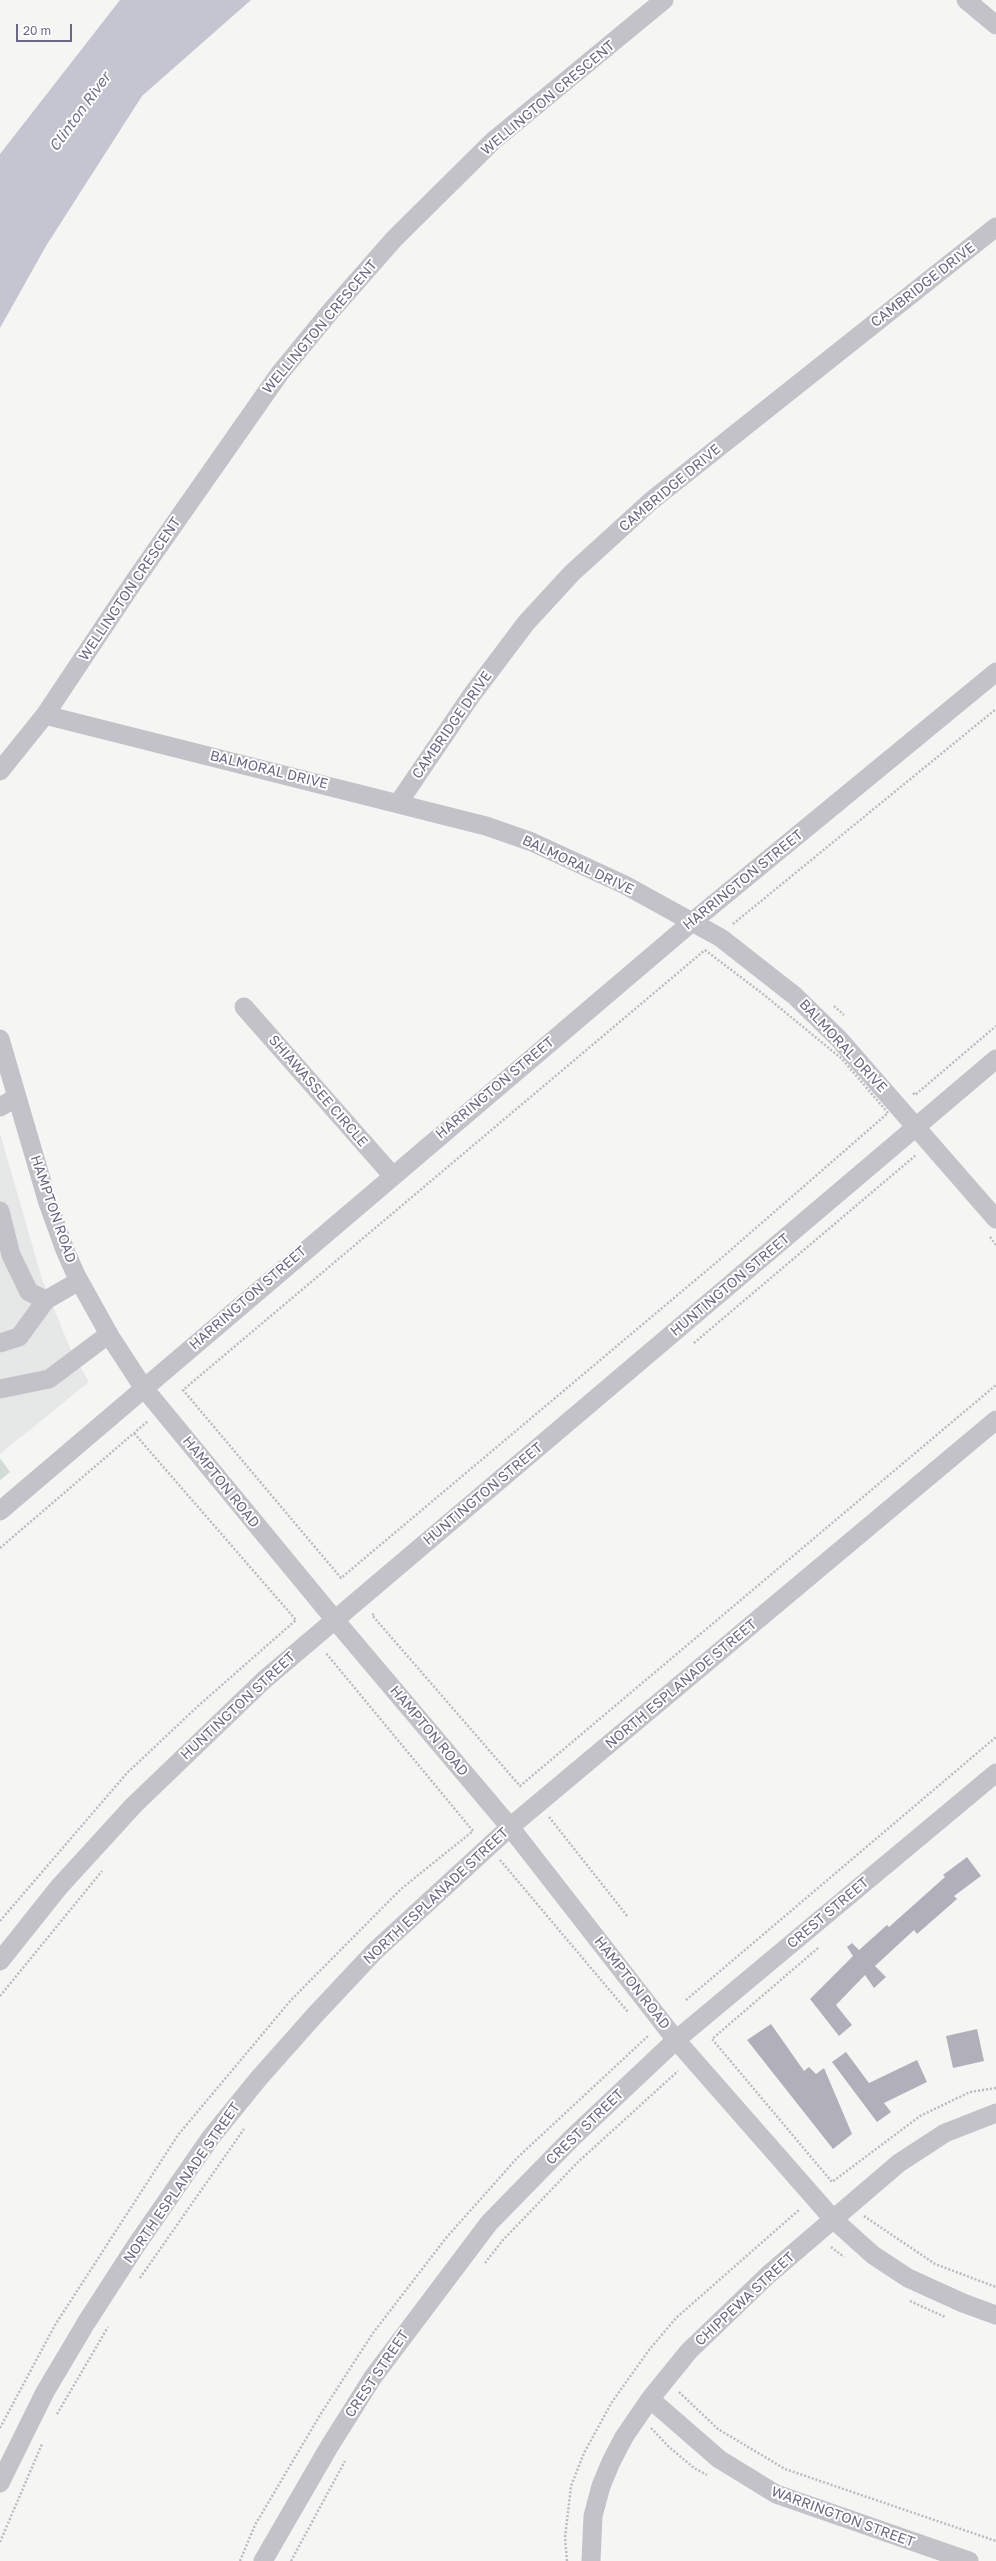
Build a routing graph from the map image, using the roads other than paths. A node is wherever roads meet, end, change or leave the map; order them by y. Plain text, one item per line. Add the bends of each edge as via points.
1 (664, 0) edge
2 (966, 0) edge
3 (996, 25) edge
4 (996, 227) edge
5 (996, 672) edge
6 (44, 715) junction
7 (0, 771) edge
8 (399, 802) junction
9 (692, 922) junction
10 (244, 1007) dead end
11 (0, 1039) edge
12 (996, 1059) edge
13 (17, 1098) junction
14 (0, 1107) edge
15 (917, 1126) junction
16 (392, 1175) junction
17 (0, 1211) edge
18 (996, 1219) edge
19 (79, 1281) junction
20 (46, 1300) junction
21 (109, 1334) junction
22 (0, 1343) edge
23 (143, 1388) junction
24 (0, 1389) edge
25 (996, 1420) edge
26 (0, 1511) edge
27 (335, 1620) junction
28 (996, 1773) edge
29 (510, 1827) junction
30 (0, 1961) edge
31 (676, 2040) junction
32 (996, 2113) edge
33 (834, 2219) junction
34 (996, 2316) edge
35 (650, 2399) junction
36 (0, 2483) edge
37 (263, 2561) edge
38 (591, 2561) edge
39 (968, 2561) edge

1 - 6 street, WELLINGTON CRESCENT via 493,141 394,239 330,312 280,373
2 - 3 street
4 - 8 street, CAMBRIDGE DRIVE via 650,501 572,573 512,641
5 - 9 street, HARRINGTON STREET
6 - 7 street, WELLINGTON CRESCENT
6 - 8 street, BALMORAL DRIVE
8 - 9 street, BALMORAL DRIVE via 486,826 532,842 599,871
9 - 15 street, BALMORAL DRIVE via 721,938 795,996 839,1039
9 - 16 street, HARRINGTON STREET
10 - 16 street, SHIAWASSEE CIRCLE
11 - 13 street, HAMPTON ROAD
12 - 15 street, HUNTINGTON STREET
13 - 14 street
13 - 19 street, HAMPTON ROAD via 48,1203
15 - 18 street, BALMORAL DRIVE
15 - 27 street, HUNTINGTON STREET
16 - 23 street, HARRINGTON STREET
17 - 20 street via 11,1255 29,1292
19 - 20 street
19 - 21 street, HAMPTON ROAD
20 - 22 street via 19,1337
21 - 23 street, HAMPTON ROAD
21 - 24 street via 48,1379
23 - 26 street, HARRINGTON STREET
23 - 27 street, HAMPTON ROAD
25 - 29 street, NORTH ESPLANADE STREET
27 - 29 street, HAMPTON ROAD
27 - 30 street, HUNTINGTON STREET via 264,1680 134,1805 59,1887
28 - 31 street, CREST STREET
29 - 31 street, HAMPTON ROAD
29 - 36 street, NORTH ESPLANADE STREET via 375,1951 259,2078 211,2137 86,2323 23,2432
31 - 33 street, HAMPTON ROAD
31 - 37 street, CREST STREET via 567,2143 489,2223 450,2272 373,2376 328,2447
32 - 33 street, CHIPPEWA STREET via 945,2133 899,2163
33 - 34 street, HAMPTON ROAD via 873,2255 908,2278
33 - 35 street, CHIPPEWA STREET via 688,2351
35 - 38 street, CHIPPEWA STREET via 624,2437 601,2486 593,2516
35 - 39 street, WARRINGTON STREET via 719,2459 776,2494

